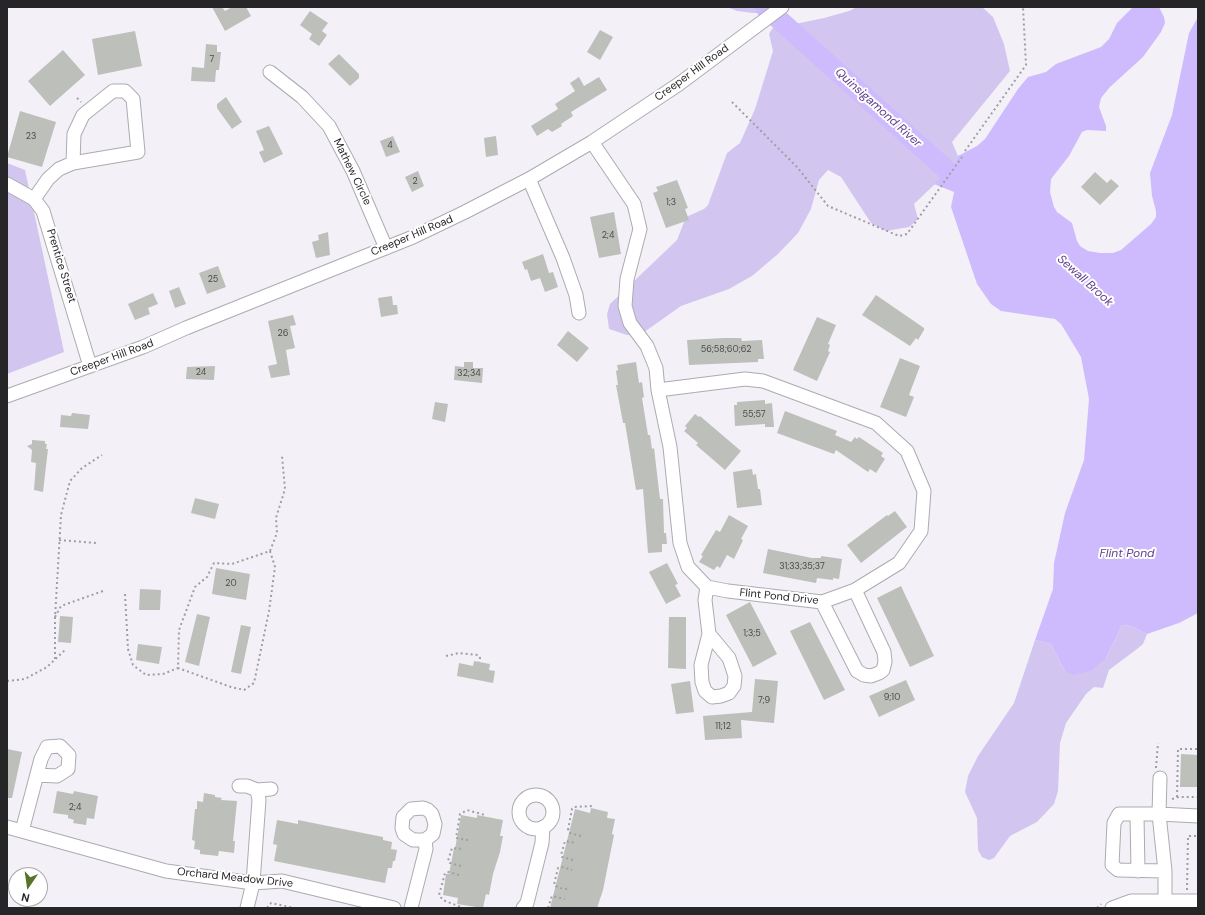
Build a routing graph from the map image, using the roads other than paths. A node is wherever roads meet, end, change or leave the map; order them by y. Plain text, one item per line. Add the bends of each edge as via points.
1 (780, 9) edge
2 (270, 72) dead end
3 (592, 142) junction
4 (73, 164) junction
5 (529, 179) junction
6 (7, 184) edge
7 (34, 199) junction
8 (386, 248) junction
9 (579, 313) dead end
10 (90, 366) junction
11 (658, 390) junction
12 (7, 396) edge
13 (707, 587) junction
14 (856, 590) junction
15 (822, 602) junction
16 (709, 634) dead end
17 (37, 775) dead end
18 (1160, 778) road end
19 (239, 786) dead end
20 (271, 789) dead end
21 (257, 790) junction
22 (1160, 814) junction
23 (1137, 815) junction
24 (1198, 816) edge
25 (7, 827) edge
26 (543, 827) dead end
27 (22, 832) junction
28 (425, 840) dead end
29 (1138, 871) junction
30 (1165, 871) junction
31 (253, 883) junction
32 (1165, 901) junction
33 (1198, 901) edge
34 (247, 908) edge
35 (394, 908) edge
36 (411, 908) edge
37 (523, 908) edge
38 (1112, 908) edge

1 - 3 street, Creeper Hill Road via 679,84
2 - 8 street, Mathew Circle via 297,93 329,126 353,171
3 - 5 street, Creeper Hill Road
3 - 11 street via 634,204 640,229 627,279 625,306 630,323 647,346 656,368
4 - 4 street via 138,152 133,99 125,91 113,92 83,115 74,134
4 - 7 street via 59,169 48,179
5 - 8 street, Creeper Hill Road via 466,212
5 - 9 street via 563,258
6 - 7 street, Prentice Street
7 - 10 street, Prentice Street via 48,225
8 - 10 street, Creeper Hill Road via 144,347
10 - 12 street, Creeper Hill Road
11 - 13 street via 670,447 681,545 688,567
11 - 14 street, Flint Pond Drive via 745,379 763,381 876,423 907,451 924,491 921,531 899,563
13 - 15 street, Flint Pond Drive
13 - 16 street via 705,600
14 - 15 street, Flint Pond Drive
14 - 15 street via 884,652 883,670 871,676 864,676 857,671
17 - 27 street
18 - 22 street
19 - 21 street
20 - 21 street
21 - 31 street via 259,800
22 - 23 street
22 - 24 street
22 - 30 street
23 - 29 street
23 - 29 street via 1119,814 1114,823 1112,865 1118,870
25 - 27 street, Orchard Meadow Drive
26 - 37 street via 527,903
27 - 31 street, Orchard Meadow Drive via 166,871
28 - 36 street via 426,849
29 - 30 street
30 - 32 street
31 - 34 street
31 - 35 street, Orchard Meadow Drive via 282,881
32 - 33 street
32 - 38 street via 1131,901

